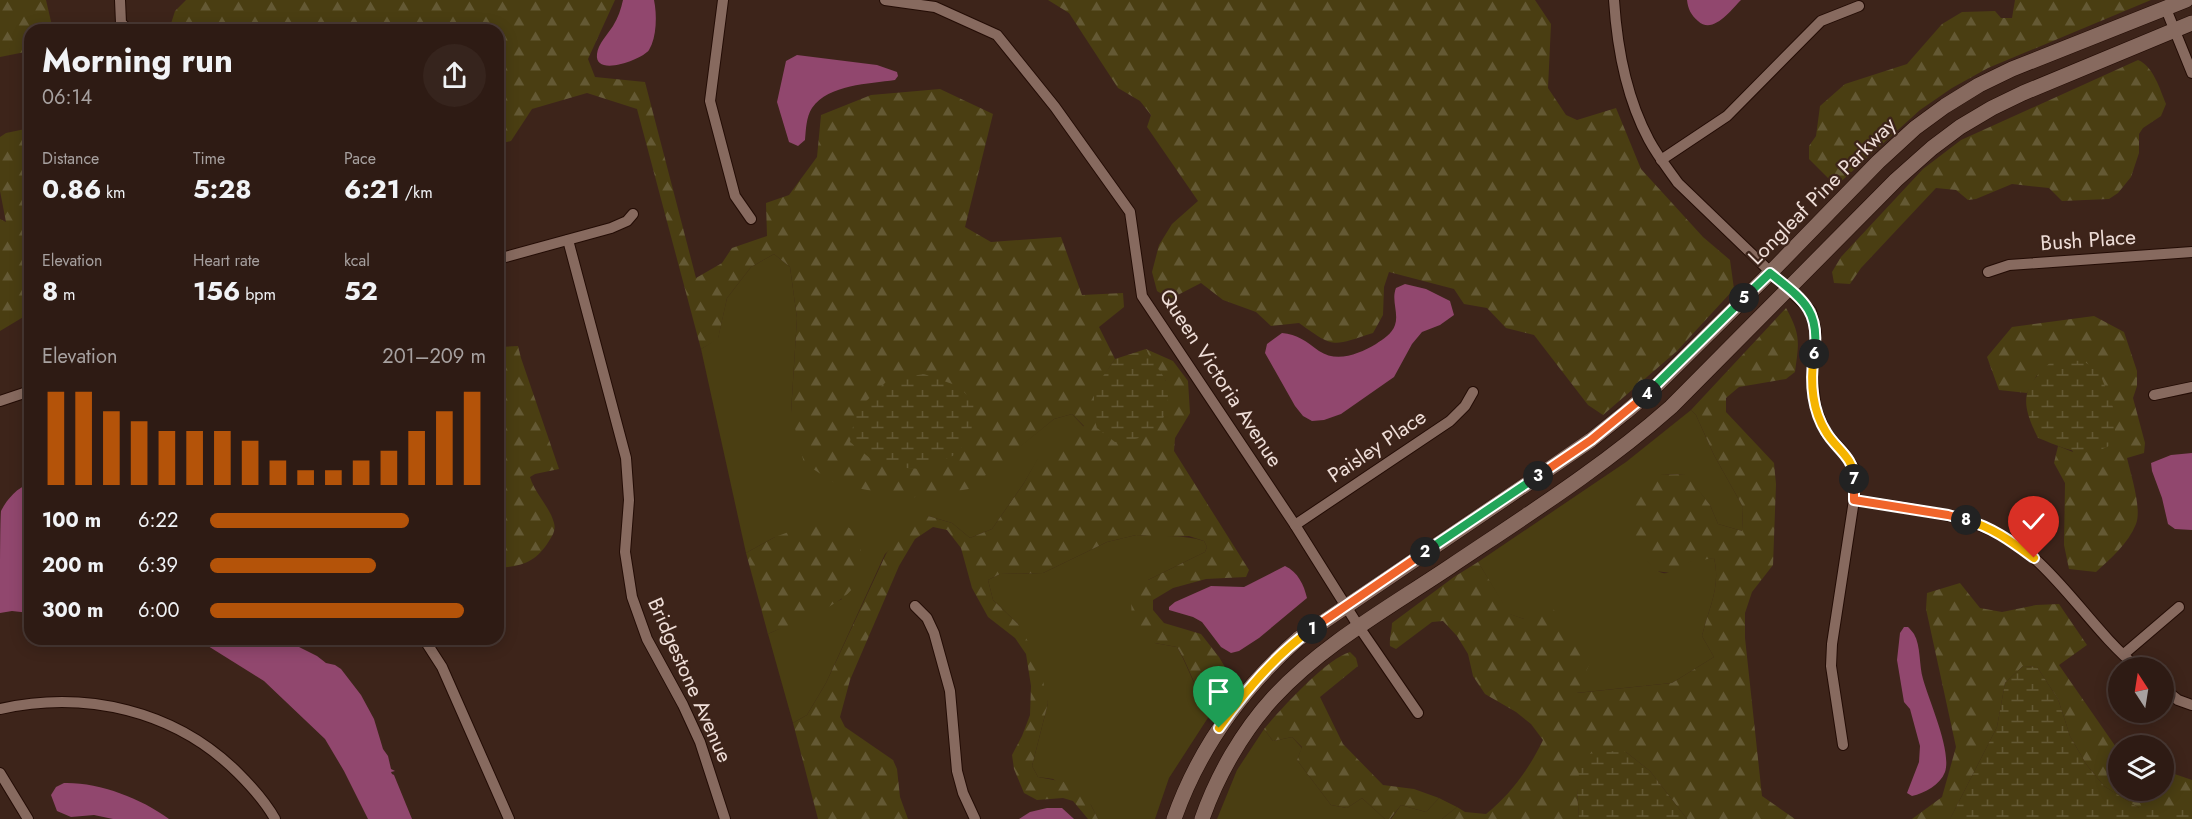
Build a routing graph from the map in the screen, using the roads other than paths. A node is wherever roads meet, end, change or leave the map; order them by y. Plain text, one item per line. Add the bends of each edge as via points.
1 (120, 0) edge
2 (723, 0) edge
3 (885, 0) edge
4 (1614, 0) edge
5 (2186, 0) edge
6 (1859, 6) dead end
7 (2166, 9) junction
8 (2192, 23) edge
9 (122, 24) edge
10 (2175, 30) junction
11 (2192, 73) edge
12 (1661, 159) junction
13 (633, 214) dead end
14 (751, 219) dead end
15 (568, 240) junction
16 (2192, 252) edge
17 (504, 257) edge
18 (1988, 272) dead end
19 (1770, 273) junction
20 (1790, 289) junction
21 (2192, 387) edge
22 (1473, 392) dead end
23 (24, 393) edge
24 (2154, 395) dead end
25 (0, 402) edge
26 (1854, 500) junction
27 (1295, 525) junction
28 (915, 606) dead end
29 (1346, 606) junction
30 (2179, 607) dead end
31 (1359, 627) junction
32 (428, 645) edge
33 (2124, 654) junction
34 (2127, 657) edge
35 (2174, 697) edge
36 (2192, 705) edge
37 (0, 709) edge
38 (1418, 713) dead end
39 (1843, 745) dead end
40 (0, 773) edge
41 (28, 819) edge
42 (275, 819) edge
43 (509, 819) edge
44 (725, 819) edge
45 (975, 819) edge
46 (1174, 819) edge
47 (1202, 819) edge

1 - 9 street
2 - 14 street via 710,101 735,196
3 - 27 street, Queen Victoria Avenue via 935,7 997,35 1055,106 1130,212 1142,297
4 - 12 street via 1635,108
5 - 7 main road, Longleaf Pine Parkway
6 - 12 street via 1821,21 1727,116
7 - 10 street
7 - 19 main road, Longleaf Pine Parkway via 2012,69 1945,106 1878,162
8 - 10 main road
10 - 11 street
10 - 20 main road via 2023,93 1960,127 1896,180
12 - 19 street via 1678,183
13 - 15 street via 620,224
15 - 17 street
15 - 44 street, Bridgestone Avenue via 626,458 626,552 632,597 647,639 700,742
16 - 18 street, Bush Place via 2009,265
19 - 20 street
19 - 29 main road, Longleaf Pine Parkway via 1653,388 1591,440
20 - 26 street via 1811,311 1815,323 1812,375 1816,410 1826,433 1854,468
20 - 31 main road via 1671,406 1606,461
21 - 24 street
22 - 27 street, Paisley Place via 1450,421
23 - 25 street
26 - 33 street via 1948,515 1978,523 2004,536 2034,558
26 - 39 street via 1831,655
27 - 29 street, Queen Victoria Avenue
28 - 45 street via 934,633 950,691 957,771
29 - 31 street, Queen Victoria Avenue
29 - 46 main road, Longleaf Pine Parkway via 1298,639 1236,704 1195,769
30 - 33 street
31 - 38 street, Queen Victoria Avenue
31 - 47 main road via 1314,660 1272,699 1241,741
32 - 43 street via 442,667
33 - 34 street
35 - 36 street
37 - 42 street via 74,701 109,705 176,727 216,753 248,783
40 - 41 street

